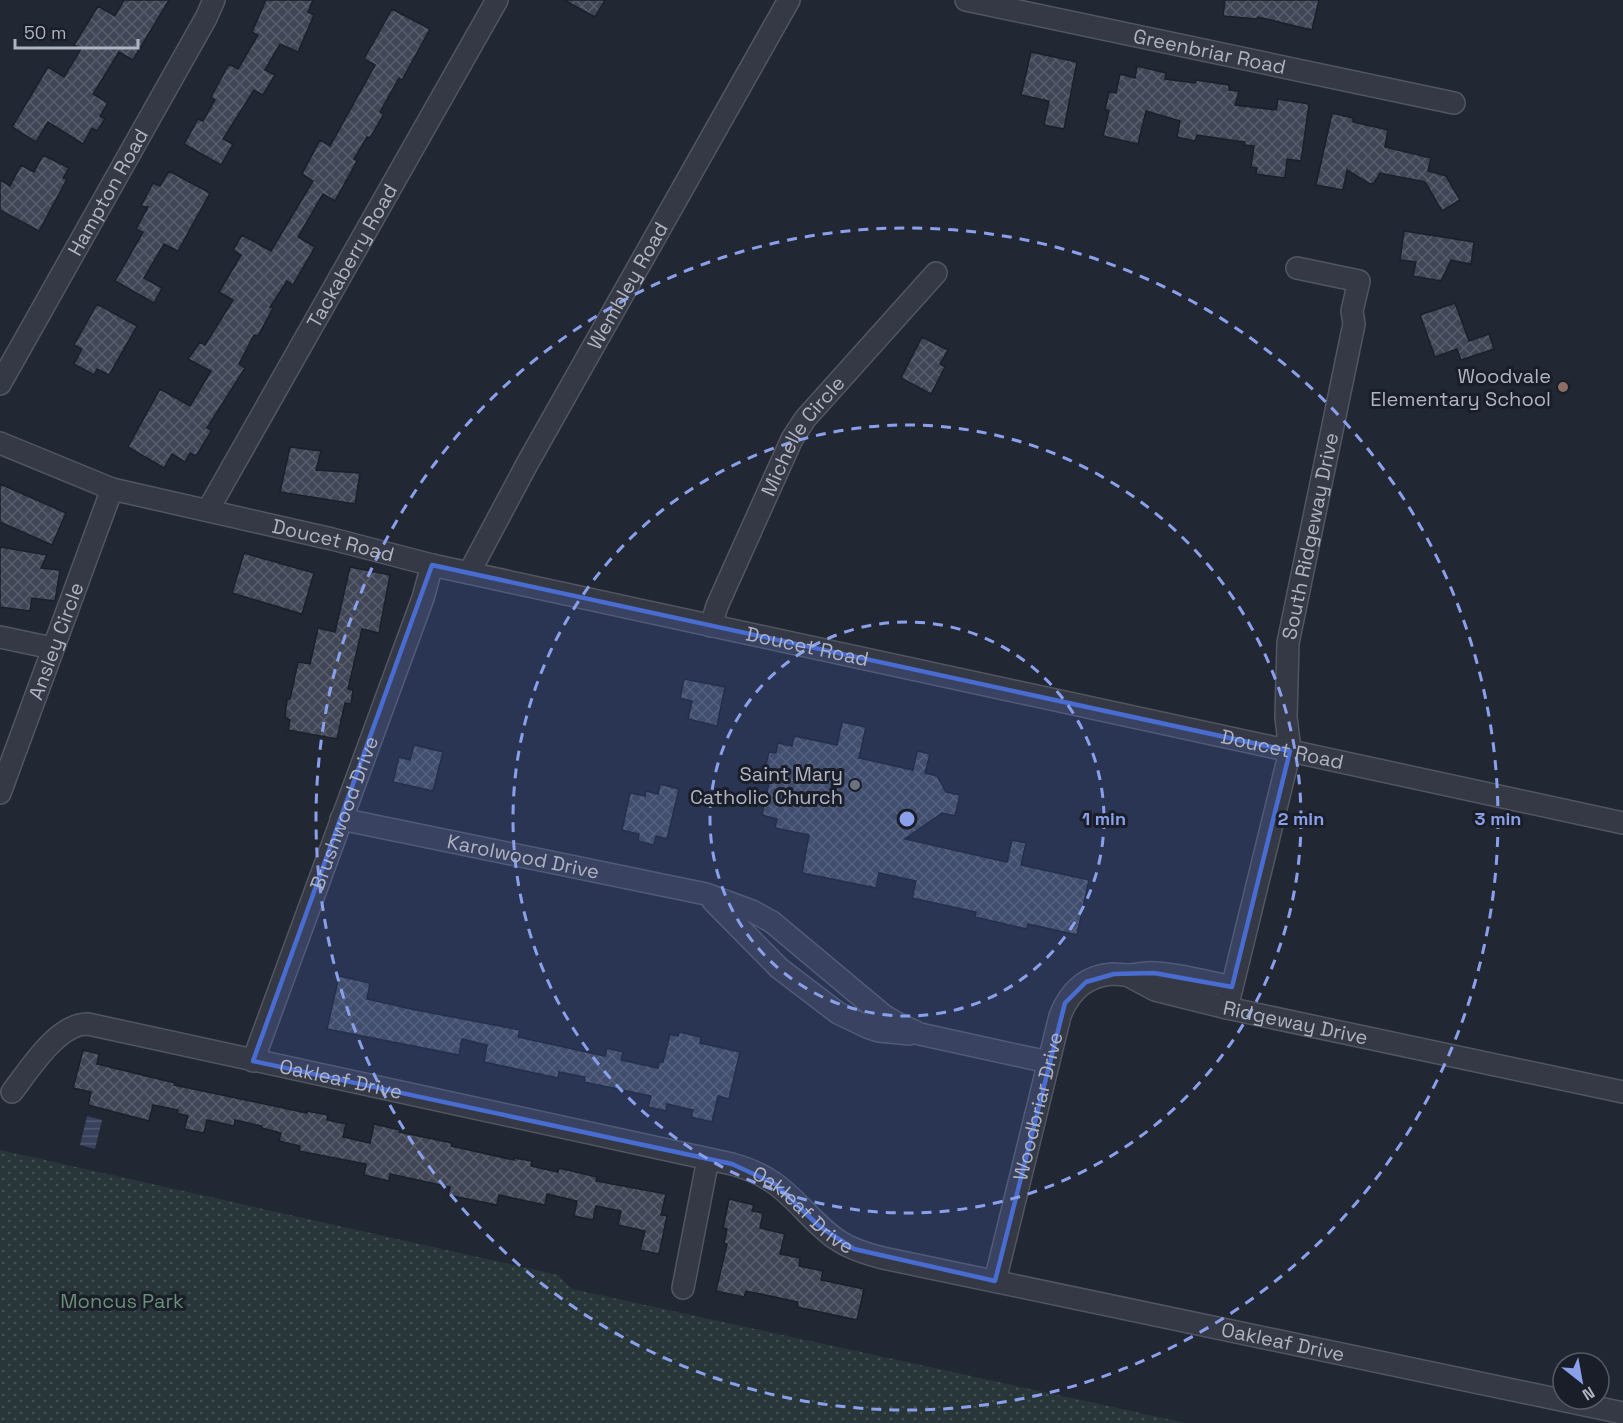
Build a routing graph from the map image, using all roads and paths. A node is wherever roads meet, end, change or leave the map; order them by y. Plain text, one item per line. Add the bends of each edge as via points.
1 (214, 0) edge
2 (497, 0) edge
3 (789, 0) edge
4 (966, 0) edge
5 (1454, 103) dead end
6 (1297, 268) dead end
7 (936, 273) dead end
8 (0, 384) edge
9 (0, 444) edge
10 (112, 489) junction
11 (208, 510) junction
12 (432, 565) junction
13 (469, 573) junction
14 (711, 626) junction
15 (0, 637) edge
16 (52, 648) junction
17 (1290, 751) junction
18 (0, 793) edge
19 (341, 819) junction
20 (1623, 823) edge
21 (706, 894) junction
22 (1127, 975) junction
23 (1232, 987) junction
24 (1227, 1008) junction
25 (920, 1034) junction
26 (254, 1061) junction
27 (1048, 1062) junction
28 (12, 1092) dead end
29 (1623, 1092) edge
30 (708, 1159) junction
31 (995, 1281) junction
32 (682, 1288) dead end
33 (1623, 1413) edge

1 - 8 street, Hampton Road
2 - 11 street, Tackaberry Road
3 - 13 street, Wembley Road
4 - 5 street, Greenbriar Road
6 - 17 street, South Ridgeway Drive via 1359,281 1288,643 1286,717
7 - 14 street, Michelle Circle via 796,432
9 - 10 street, Doucet Road
10 - 11 street, Doucet Road
10 - 16 street, Ansley Circle
11 - 12 street, Doucet Road
12 - 13 street, Doucet Road
12 - 19 street, Brushwood Drive
13 - 14 street, Doucet Road
14 - 17 street, Doucet Road
15 - 16 street
16 - 18 street, Ansley Circle
17 - 20 street, Doucet Road
17 - 23 street, Ridgeway Drive
19 - 21 street, Karolwood Drive
19 - 26 street, Brushwood Drive
21 - 25 street, Karolwood Drive via 772,922 882,1014
21 - 25 street, Karolwood Drive via 779,968 838,1012 879,1031
22 - 23 street, Woodbriar Drive via 1154,973
22 - 24 street via 1155,990
22 - 27 street, Woodbriar Drive via 1099,976 1074,991 1060,1016
23 - 24 street, Ridgeway Drive
24 - 29 street, Ridgeway Drive
25 - 27 street, Karolwood Drive
26 - 28 street, Oakleaf Drive via 82,1024 67,1029
26 - 30 street, Oakleaf Drive
27 - 31 street, Woodbriar Drive
30 - 31 street, Oakleaf Drive via 747,1168 775,1184 819,1226 854,1249
30 - 32 street
31 - 33 street, Oakleaf Drive

